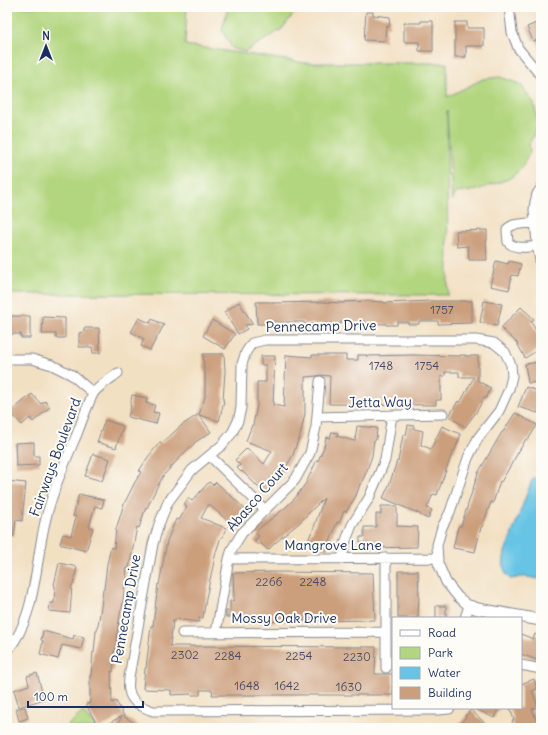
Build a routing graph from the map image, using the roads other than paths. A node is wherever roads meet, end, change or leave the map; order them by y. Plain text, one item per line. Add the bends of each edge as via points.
1 (510, 7) edge
2 (541, 76) edge
3 (541, 188) edge
4 (536, 222) junction
5 (538, 246) junction
6 (541, 267) edge
7 (7, 359) edge
8 (118, 373) dead end
9 (320, 381) dead end
10 (93, 393) junction
11 (442, 414) dead end
12 (392, 415) junction
13 (317, 417) junction
14 (210, 456) junction
15 (265, 510) junction
16 (386, 558) junction
17 (438, 558) junction
18 (342, 559) junction
19 (228, 560) junction
20 (469, 606) junction
21 (466, 617) edge
22 (541, 620) edge
23 (386, 632) junction
24 (182, 633) dead end
25 (216, 633) junction
26 (7, 651) edge
27 (522, 665) edge
28 (386, 668) dead end
29 (541, 669) edge
30 (449, 709) edge

1 - 2 street via 512,32 518,48
3 - 4 street via 535,202
4 - 5 street
4 - 5 street via 513,225 506,231 508,242 515,247
5 - 6 street
7 - 10 street via 32,359 52,365 72,375
8 - 10 street, Fairways Boulevard
9 - 13 street, Abasco Court
10 - 26 street, Fairways Boulevard via 46,515 28,610 22,628
11 - 12 street, Jetta Way
12 - 13 street, Jetta Way
12 - 18 street via 385,460 369,498 352,525
13 - 15 street, Abasco Court via 310,453 294,480
14 - 15 street
14 - 17 street, Pennecamp Drive via 232,433 238,421 241,408 242,364 252,343 265,340 476,340 494,343 504,352 511,364 509,389 499,410 478,438 468,458 450,512 442,527 437,546
14 - 30 street, Pennecamp Drive via 192,470 168,502 152,544 129,677 129,690 133,699 142,707 153,711
15 - 19 street, Abasco Court via 242,532
16 - 17 street, Mangrove Lane
16 - 18 street, Mangrove Lane
16 - 23 street
17 - 20 street, Pennecamp Drive via 446,582
18 - 19 street, Mangrove Lane
19 - 25 street, Abasco Court
20 - 21 street
20 - 22 street, Pennecamp Drive
23 - 25 street, Mossy Oak Drive
23 - 28 street
24 - 25 street, Mossy Oak Drive
27 - 29 street

